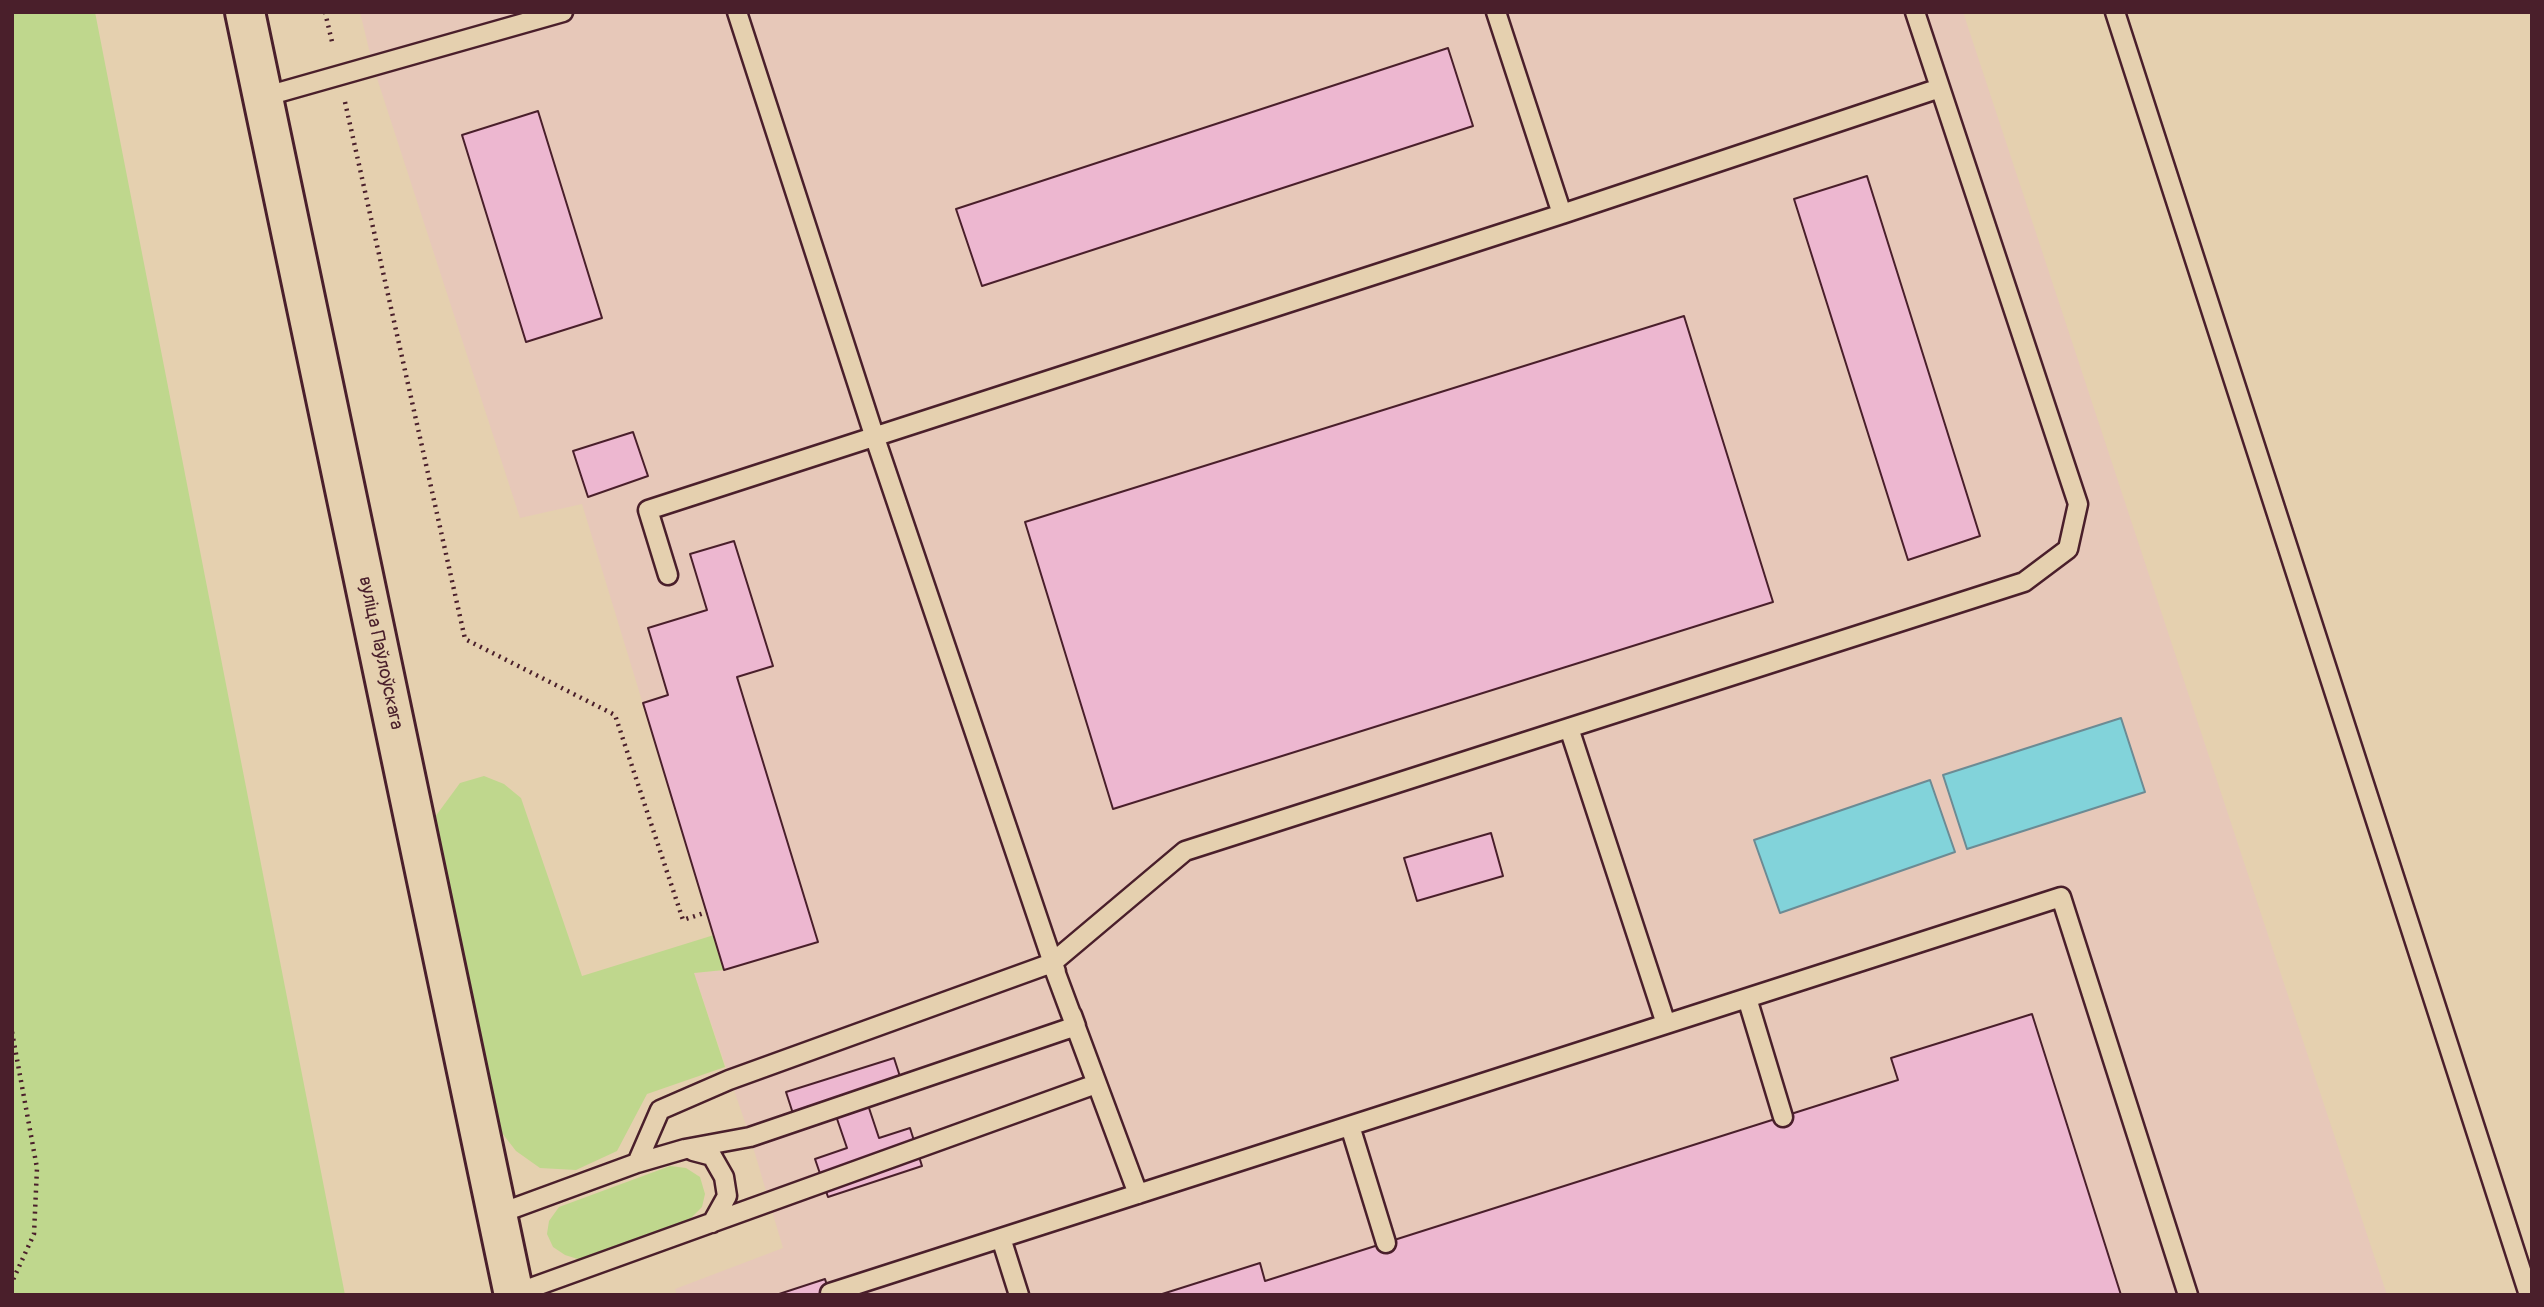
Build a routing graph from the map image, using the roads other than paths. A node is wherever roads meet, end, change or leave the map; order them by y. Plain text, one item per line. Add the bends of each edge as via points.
1 (245, 12) edge
2 (563, 12) edge
3 (737, 12) edge
4 (1496, 12) edge
5 (1915, 12) edge
6 (2115, 12) edge
7 (1940, 88) junction
8 (263, 97) junction
9 (1562, 214) junction
10 (875, 438) junction
11 (668, 575) dead end
12 (1569, 728) junction
13 (1052, 963) junction
14 (1747, 998) junction
15 (1666, 1024) junction
16 (1076, 1026) junction
17 (1096, 1084) junction
18 (1783, 1117) dead end
19 (1350, 1126) junction
20 (685, 1149) junction
21 (637, 1163) junction
22 (1138, 1194) junction
23 (498, 1214) junction
24 (712, 1223) junction
25 (1001, 1238) junction
26 (1387, 1242) dead end
27 (830, 1293) edge
28 (514, 1294) edge
29 (1017, 1294) edge
30 (2188, 1295) edge
31 (2529, 1295) edge

1 - 8 street, вуліца Паўлоўскага
2 - 8 lane
3 - 10 lane
4 - 9 lane
5 - 7 lane
6 - 31 lane
7 - 9 lane
7 - 12 lane via 2077,504 2068,550 2024,582
8 - 23 street, вуліца Паўлоўскага
9 - 10 lane
10 - 11 lane via 648,510
10 - 13 lane
12 - 13 lane via 1185,851
12 - 15 lane
13 - 16 lane
13 - 21 lane via 729,1080 660,1110
14 - 15 lane
14 - 18 lane
14 - 30 lane via 2061,897
15 - 19 lane
16 - 17 lane
16 - 20 lane via 750,1137
17 - 22 lane
17 - 24 lane
19 - 22 lane
19 - 26 lane
20 - 21 lane
20 - 24 lane via 712,1156 723,1177 727,1196
21 - 23 lane
22 - 25 lane
23 - 28 street, вуліца Паўлоўскага
24 - 28 lane
25 - 27 lane
25 - 29 lane

